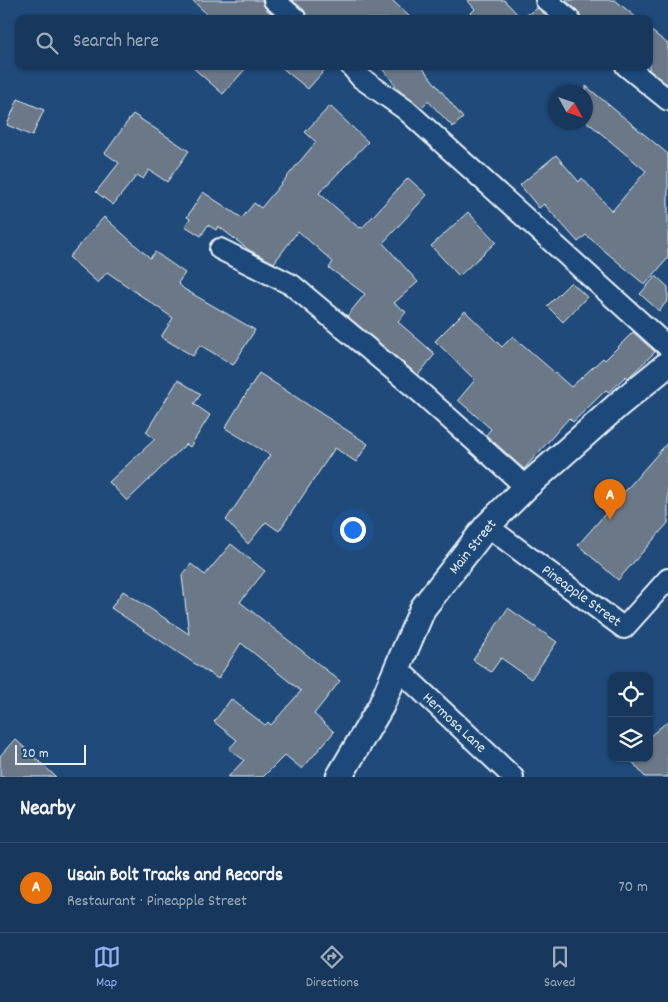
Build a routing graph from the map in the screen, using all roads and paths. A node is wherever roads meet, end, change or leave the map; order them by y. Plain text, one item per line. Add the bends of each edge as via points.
1 (274, 0) edge
2 (546, 0) edge
3 (291, 15) edge
4 (564, 15) edge
5 (354, 70) edge
6 (631, 70) edge
7 (668, 100) edge
8 (220, 249) dead end
9 (668, 347) edge
10 (668, 364) edge
11 (526, 487) junction
12 (487, 526) junction
13 (668, 579) edge
14 (396, 667) junction
15 (339, 777) edge
16 (513, 777) edge

1 - 3 street
2 - 4 street
5 - 9 street via 406,110
6 - 7 street
8 - 11 street via 292,285 421,393
10 - 11 street, Main Street
11 - 12 street, Main Street
12 - 13 street, Pineapple Street via 624,628
12 - 14 street, Main Street via 423,608
14 - 15 street, Main Street via 381,706
14 - 16 street, Hermosa Lane

